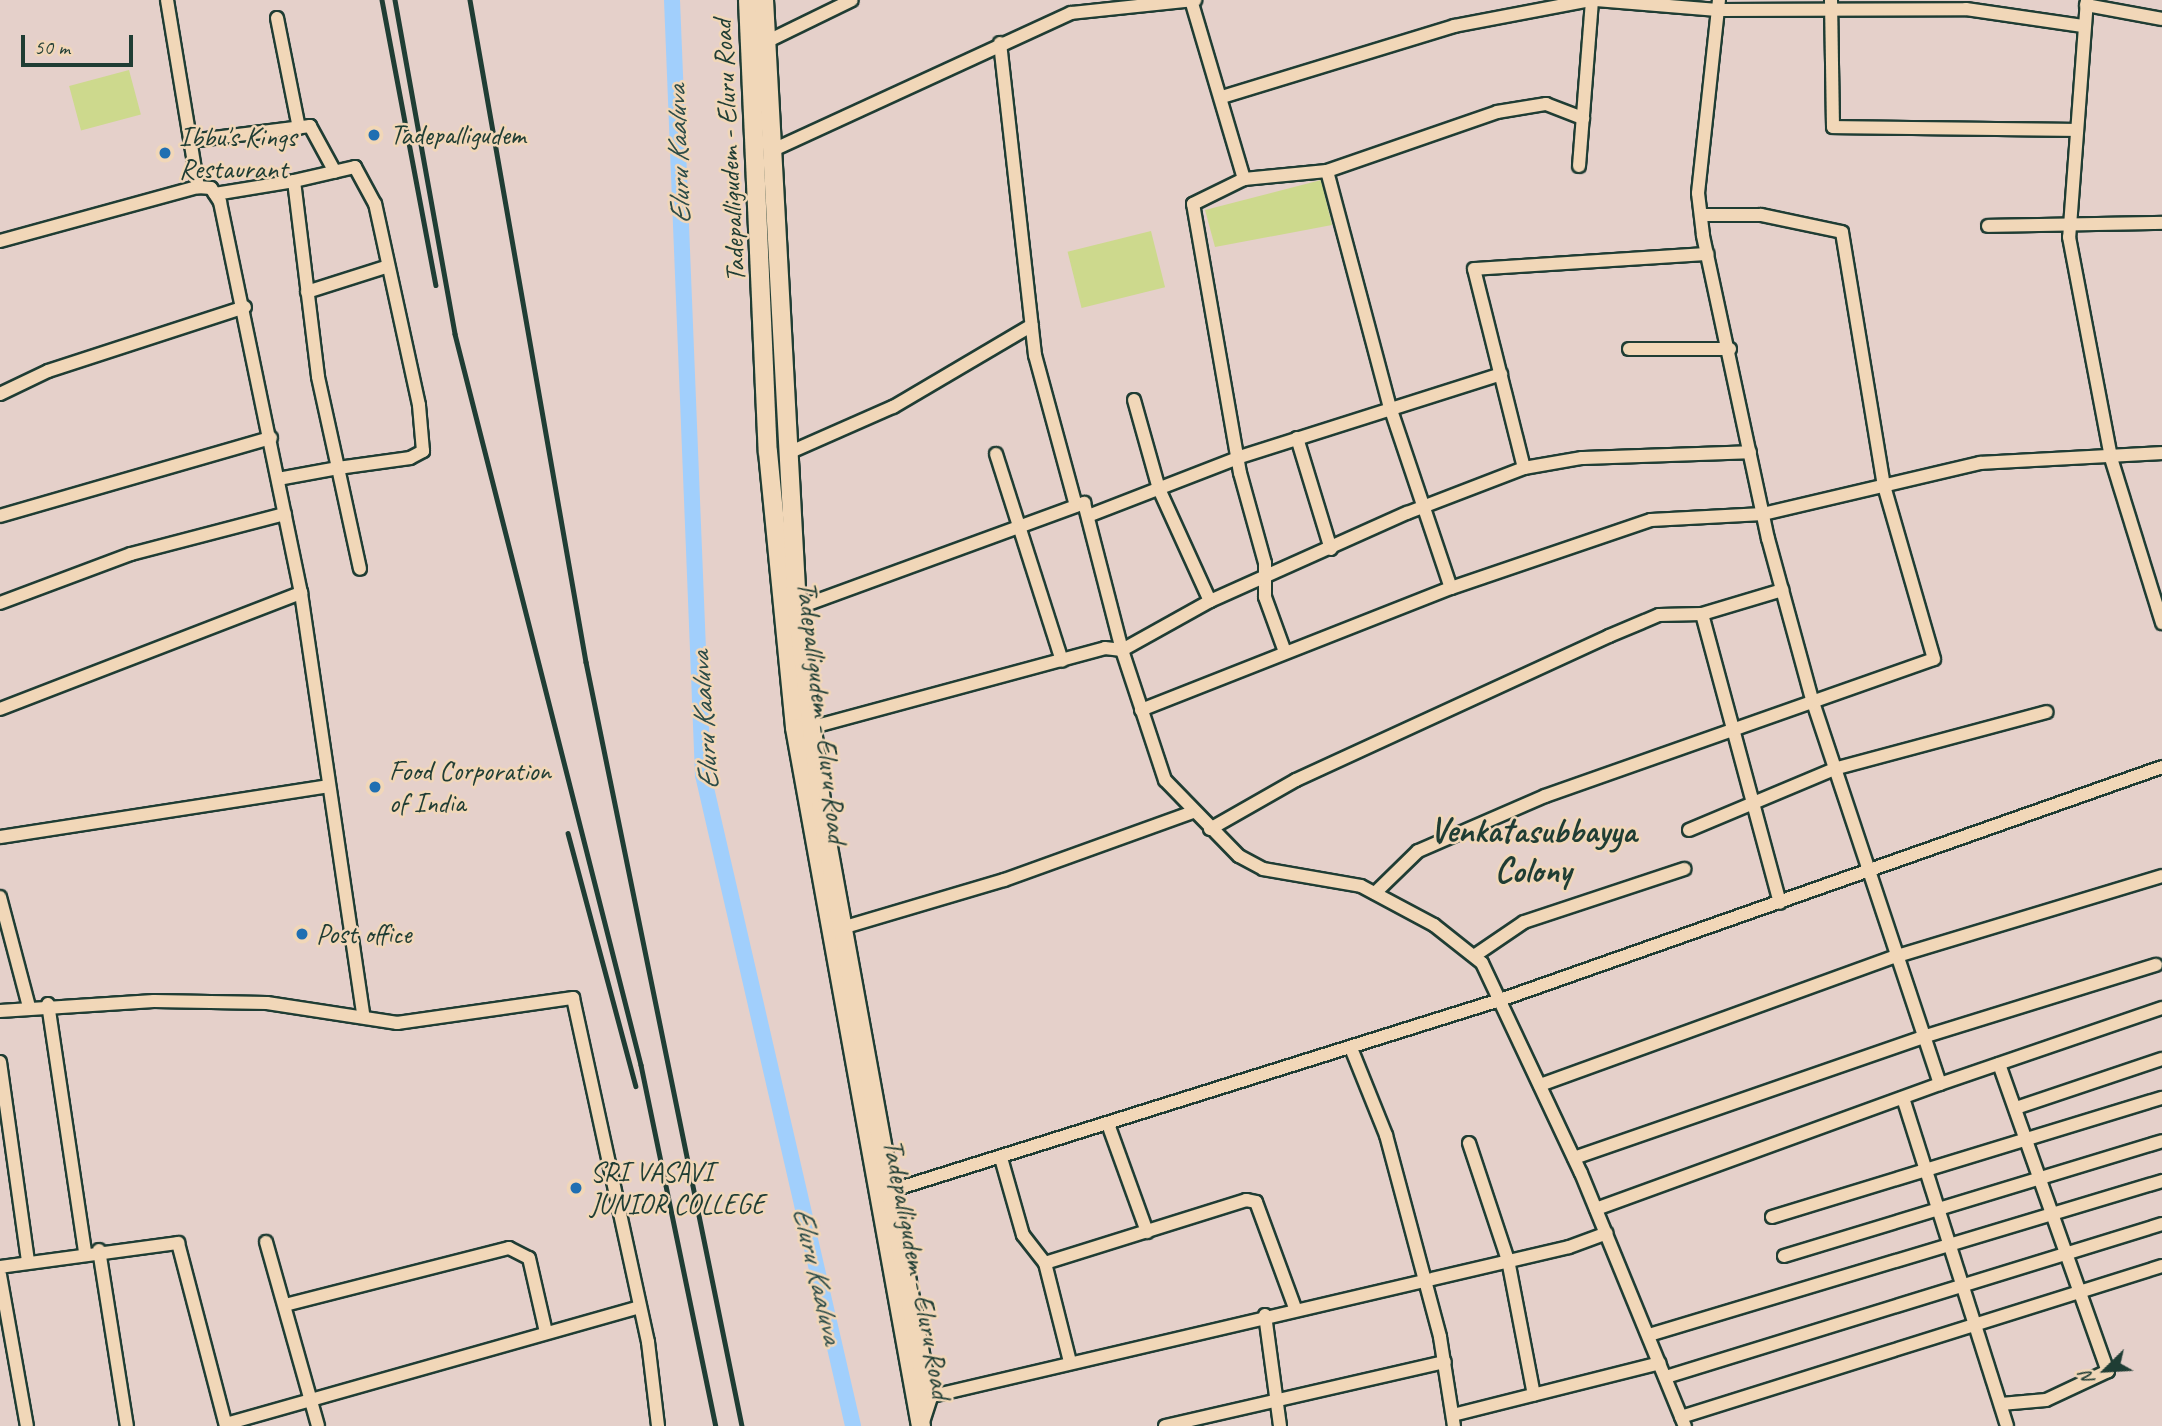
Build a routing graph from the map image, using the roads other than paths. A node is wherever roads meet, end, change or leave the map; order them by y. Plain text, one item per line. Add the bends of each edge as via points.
1 (167, 0) edge
2 (748, 0) edge
3 (764, 0) edge
4 (852, 0) edge
5 (1192, 0) edge
6 (1593, 0) edge
7 (2086, 2) edge
8 (1105, 3) edge
9 (1718, 5) edge
10 (1830, 5) edge
11 (278, 18) dead end
12 (2162, 19) edge
13 (2083, 26) junction
14 (768, 41) junction
15 (1000, 43) junction
16 (1222, 97) junction
17 (1583, 118) junction
18 (299, 128) junction
19 (2075, 130) junction
20 (190, 141) junction
21 (774, 150) junction
22 (1579, 166) dead end
23 (1326, 171) junction
24 (335, 172) junction
25 (1244, 178) junction
26 (294, 181) junction
27 (198, 187) junction
28 (215, 194) junction
29 (1701, 215) junction
30 (2162, 223) edge
31 (2070, 224) junction
32 (1988, 226) dead end
33 (0, 241) edge
34 (1708, 254) junction
35 (386, 267) junction
36 (307, 292) junction
37 (244, 307) junction
38 (1032, 325) junction
39 (1629, 349) dead end
40 (1730, 349) junction
41 (1501, 374) junction
42 (0, 394) edge
43 (1134, 400) dead end
44 (1390, 407) junction
45 (271, 438) junction
46 (1297, 438) junction
47 (1751, 452) junction
48 (788, 453) junction
49 (2162, 453) edge
50 (996, 454) dead end
51 (1240, 457) junction
52 (2111, 458) junction
53 (338, 468) junction
54 (1524, 468) junction
55 (278, 479) junction
56 (1884, 486) junction
57 (1159, 489) junction
58 (1076, 506) junction
59 (1421, 508) junction
60 (285, 514) junction
61 (1763, 514) junction
62 (0, 516) edge
63 (1088, 516) junction
64 (1020, 527) junction
65 (1331, 549) junction
66 (360, 569) dead end
67 (1263, 580) junction
68 (1451, 588) junction
69 (1782, 590) junction
70 (301, 593) junction
71 (1210, 601) junction
72 (0, 603) edge
73 (797, 608) junction
74 (1702, 614) junction
75 (2162, 623) edge
76 (1122, 650) junction
77 (1285, 652) junction
78 (1062, 661) junction
79 (1813, 703) junction
80 (0, 709) edge
81 (1141, 710) junction
82 (2046, 712) dead end
83 (814, 727) junction
84 (1735, 731) junction
85 (2162, 767) edge
86 (1834, 769) junction
87 (328, 786) junction
88 (1752, 806) junction
89 (1193, 812) junction
90 (1210, 829) junction
91 (1689, 830) dead end
92 (0, 837) edge
93 (1684, 869) dead end
94 (1867, 873) junction
95 (2162, 876) edge
96 (1375, 893) junction
97 (0, 897) edge
98 (1780, 903) junction
99 (845, 927) junction
100 (1474, 956) junction
101 (1894, 957) junction
102 (2156, 965) dead end
103 (1503, 999) junction
104 (48, 1004) junction
105 (29, 1007) junction
106 (2162, 1008) edge
107 (0, 1011) edge
108 (363, 1015) junction
109 (1923, 1037) junction
110 (1351, 1048) junction
111 (2162, 1059) edge
112 (0, 1062) edge
113 (1999, 1064) junction
114 (1940, 1084) junction
115 (1540, 1085) junction
116 (1903, 1098) junction
117 (2162, 1098) edge
118 (2016, 1108) junction
119 (1108, 1124) junction
120 (2162, 1141) edge
121 (1469, 1143) dead end
122 (2030, 1144) junction
123 (1000, 1158) junction
124 (1574, 1158) junction
125 (1928, 1174) junction
126 (2042, 1180) junction
127 (2162, 1181) edge
128 (892, 1190) junction
129 (1596, 1209) junction
130 (1941, 1212) junction
131 (2054, 1214) junction
132 (1772, 1217) dead end
133 (2162, 1224) edge
134 (1147, 1232) junction
135 (1607, 1233) junction
136 (266, 1242) dead end
137 (1953, 1247) junction
138 (99, 1250) junction
139 (85, 1252) junction
140 (2069, 1253) junction
141 (1784, 1256) dead end
142 (1508, 1260) junction
143 (28, 1262) junction
144 (1045, 1263) junction
145 (2162, 1266) edge
146 (0, 1267) edge
147 (0, 1275) edge
148 (1424, 1279) junction
149 (1965, 1286) junction
150 (2083, 1290) junction
151 (285, 1306) junction
152 (640, 1307) junction
153 (1296, 1308) junction
154 (1265, 1315) junction
155 (1976, 1323) junction
156 (546, 1332) junction
157 (1649, 1335) junction
158 (1070, 1362) junction
159 (1445, 1362) junction
160 (1660, 1363) junction
161 (1666, 1377) junction
162 (1534, 1395) junction
163 (1278, 1396) junction
164 (928, 1397) junction
165 (313, 1401) junction
166 (2001, 1404) junction
167 (1216, 1411) junction
168 (1454, 1420) edge
169 (1683, 1421) edge
170 (921, 1423) edge
171 (226, 1425) edge
172 (27, 1426) edge
173 (128, 1426) edge
174 (318, 1426) edge
175 (658, 1426) edge
176 (1165, 1426) edge
177 (1217, 1426) edge
178 (1280, 1426) edge
179 (2007, 1426) edge

1 - 20 street
2 - 170 main road, Tadepalligudem - Eluru Road via 768,452 785,649 808,828
3 - 14 main road, Tadepalligudem - Eluru Road
4 - 14 street
5 - 8 street
5 - 16 street
6 - 9 street
6 - 16 street via 1454,26
6 - 17 street
7 - 12 street
7 - 13 street
8 - 15 street
9 - 10 street
9 - 29 street
10 - 13 street via 1966,9
10 - 19 street via 1833,127
11 - 18 street
13 - 19 street
14 - 21 main road, Tadepalligudem - Eluru Road
15 - 21 street
15 - 38 street
16 - 25 street
17 - 22 street
17 - 23 street via 1546,104 1497,112
18 - 20 street
18 - 24 street via 310,126
19 - 31 street
20 - 27 street
21 - 48 main road, Tadepalligudem - Eluru Road
23 - 25 street
23 - 44 street
24 - 26 street
24 - 35 street via 355,167 374,199
25 - 51 street via 1193,204
26 - 28 street
26 - 36 street
27 - 28 street
27 - 33 street
28 - 37 street
29 - 34 street
29 - 56 street via 1761,215 1842,232
30 - 31 street
31 - 32 street
31 - 52 street via 2086,349
34 - 40 street
34 - 41 street via 1474,269
35 - 36 street
35 - 53 street via 419,405 423,451 410,458
36 - 53 street
37 - 42 street via 48,371
37 - 45 street
38 - 48 street via 893,407
38 - 58 street
39 - 40 street
40 - 47 street
41 - 44 street
41 - 54 street
43 - 57 street
44 - 46 street
44 - 59 street
45 - 55 street
45 - 62 street
46 - 51 street
46 - 65 street
47 - 54 street via 1582,458
47 - 61 street
48 - 73 main road, Tadepalligudem - Eluru Road
49 - 52 street
50 - 64 street
51 - 57 street
51 - 67 street via 1265,563
52 - 56 street via 1980,463
52 - 75 street
53 - 55 street
53 - 66 street
54 - 59 street
55 - 60 street
56 - 61 street
56 - 79 street via 1934,659
57 - 63 street
57 - 71 street
58 - 63 street via 1084,503
58 - 64 street
59 - 65 street
59 - 68 street
60 - 70 street
60 - 72 street via 131,554
61 - 68 street via 1651,520
61 - 69 street
63 - 76 street
64 - 73 street
64 - 78 street
65 - 67 street
67 - 71 street
67 - 77 street
68 - 77 street via 1364,626
69 - 74 street
69 - 79 street
70 - 80 street
70 - 87 street
71 - 76 street
73 - 83 main road, Tadepalligudem - Eluru Road
74 - 84 street
74 - 90 street via 1659,615 1609,636 1296,780
76 - 78 street via 1105,648
76 - 81 street
77 - 81 street
78 - 83 street
79 - 84 street
79 - 86 street
81 - 89 street via 1165,780
82 - 86 street
83 - 99 main road, Tadepalligudem - Eluru Road
84 - 88 street
84 - 96 street via 1545,796 1418,851
85 - 94 street
86 - 88 street
86 - 94 street
87 - 92 street
87 - 108 street
88 - 91 street
88 - 98 street
89 - 90 street
89 - 99 street via 1004,880
90 - 96 street via 1263,869
93 - 100 street via 1524,922
94 - 98 street
94 - 101 street
95 - 101 street
96 - 100 street via 1434,925
97 - 105 street
98 - 103 street
99 - 128 main road, Tadepalligudem - Eluru Road
100 - 103 street
101 - 109 street
101 - 115 street
102 - 109 street
103 - 110 street
103 - 115 street
104 - 105 street
104 - 108 street via 267,1003
104 - 139 street
105 - 107 street
106 - 113 street
108 - 152 street via 397,1023 573,998
109 - 114 street
109 - 124 street
110 - 119 street
110 - 148 street via 1386,1135
111 - 118 street
112 - 143 street
113 - 114 street
113 - 118 street
114 - 116 street
115 - 124 street
116 - 125 street
116 - 129 street
117 - 122 street
118 - 122 street
119 - 123 street
119 - 134 street
120 - 126 street
121 - 142 street
122 - 125 street
122 - 126 street
123 - 128 street
123 - 144 street via 1023,1235
124 - 129 street
125 - 130 street
125 - 132 street
126 - 130 street
126 - 131 street
127 - 131 street
128 - 164 main road, Tadepalligudem - Eluru Road
129 - 135 street
130 - 137 street
130 - 141 street
131 - 137 street
131 - 140 street
133 - 140 street
134 - 144 street
134 - 153 street via 1245,1200 1256,1202
135 - 142 street
135 - 157 street
136 - 151 street
137 - 149 street
137 - 157 street
138 - 139 street
138 - 171 street via 178,1242
138 - 173 street
139 - 143 street
140 - 149 street
140 - 150 street
142 - 148 street
142 - 162 street
143 - 146 street
144 - 158 street
145 - 150 street
147 - 172 street
148 - 153 street
148 - 159 street
149 - 155 street
149 - 161 street
150 - 155 street
150 - 166 street via 2106,1376 2046,1400
151 - 156 street via 509,1248 529,1258
151 - 165 street
152 - 156 street
152 - 175 street
153 - 154 street
154 - 158 street
154 - 163 street
155 - 166 street
155 - 169 street
156 - 165 street
157 - 160 street
158 - 164 street
159 - 163 street
159 - 168 street
160 - 161 street
160 - 162 street
161 - 169 street
162 - 168 street
163 - 167 street
163 - 178 street
164 - 170 main road, Tadepalligudem - Eluru Road
165 - 171 street
165 - 174 street
166 - 179 street
167 - 176 street
167 - 177 street

